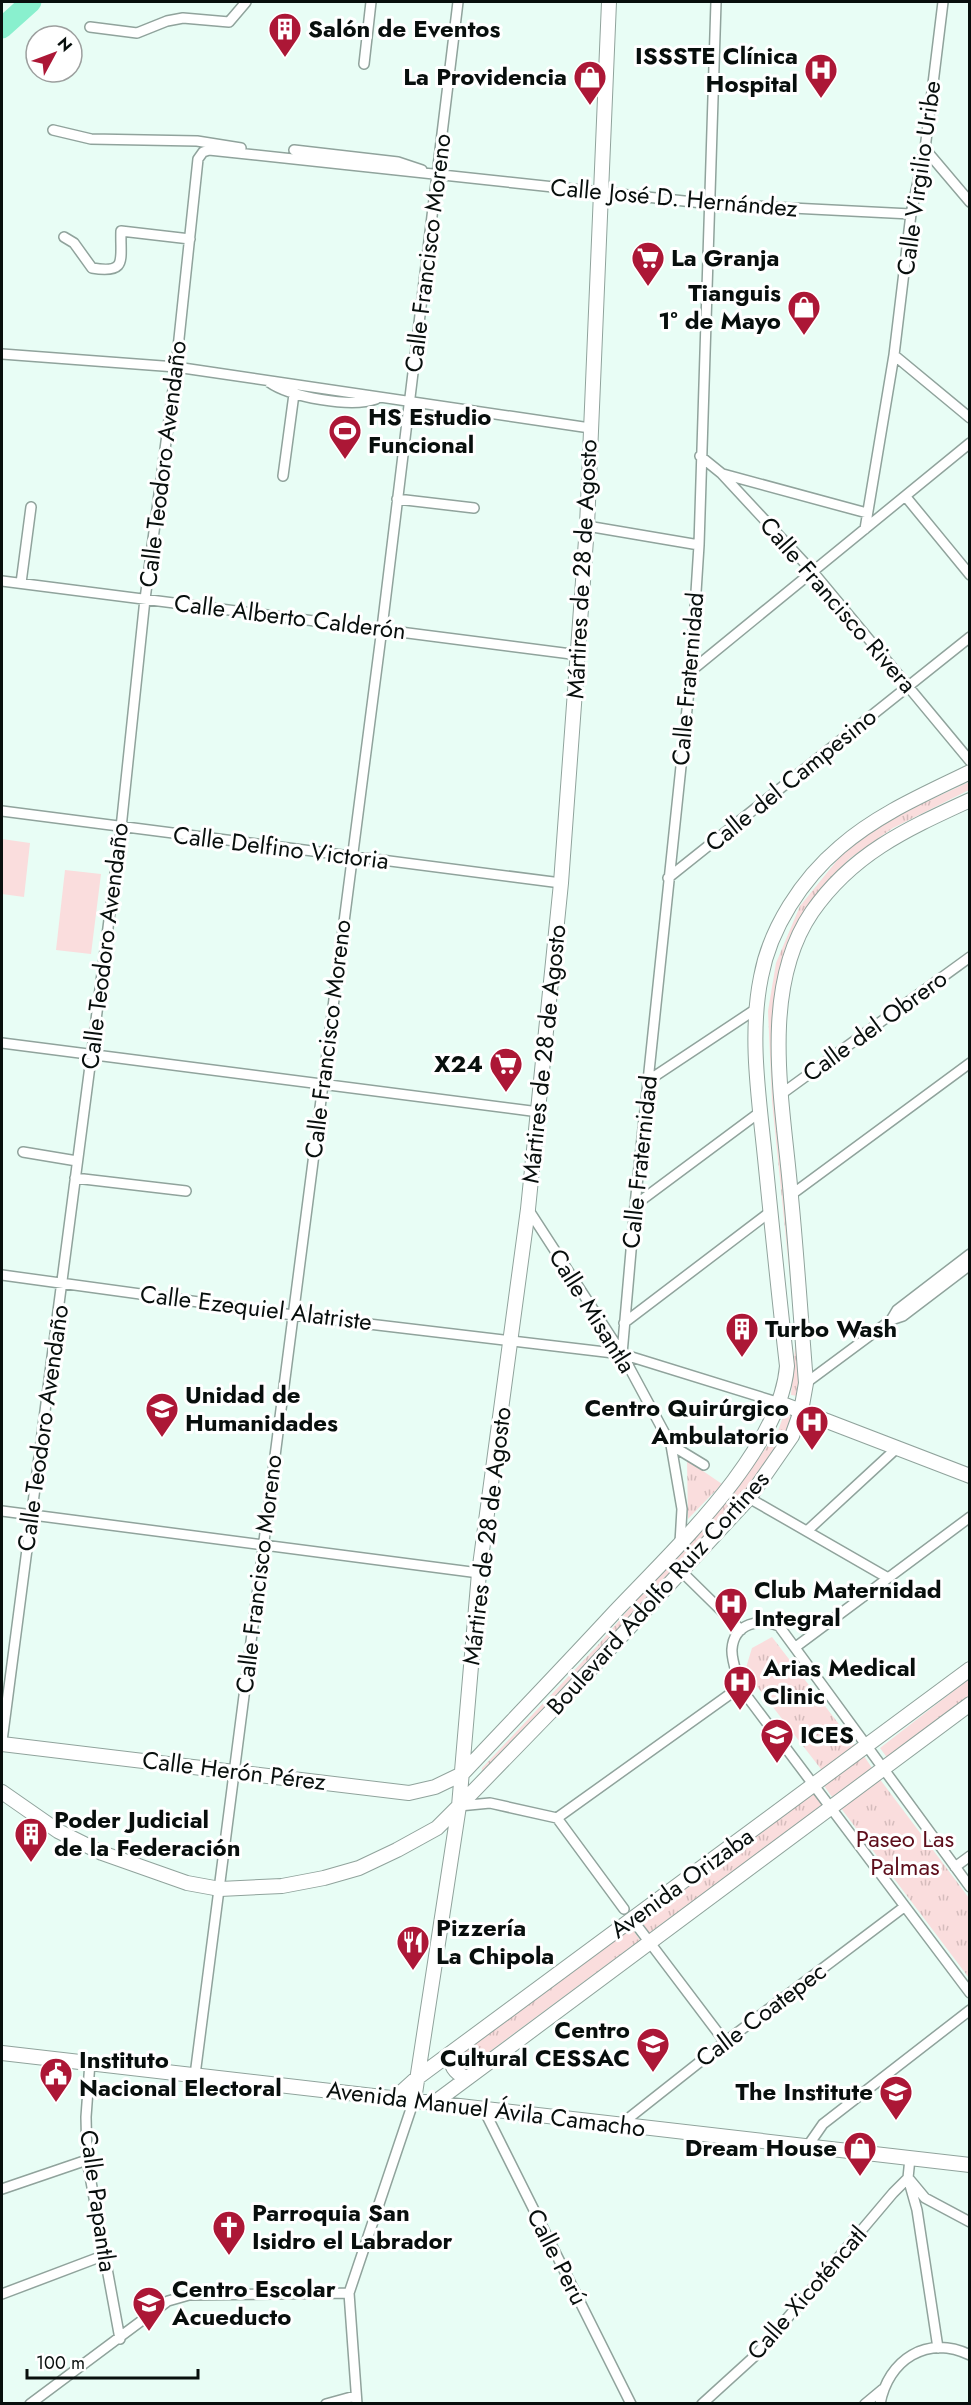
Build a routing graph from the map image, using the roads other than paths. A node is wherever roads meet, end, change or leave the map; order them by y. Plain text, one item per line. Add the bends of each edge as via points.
1 (246, 2) edge
2 (371, 2) edge
3 (458, 2) edge
4 (609, 2) edge
5 (716, 2) edge
6 (943, 2) edge
7 (90, 27) dead end
8 (364, 64) dead end
9 (53, 130) dead end
10 (925, 149) junction
11 (294, 150) dead end
12 (203, 152) joint
13 (256, 156) junction
14 (438, 175) junction
15 (600, 193) junction
16 (969, 202) edge
17 (712, 204) junction
18 (911, 214) junction
19 (64, 237) dead end
20 (190, 240) junction
21 (2, 354) edge
22 (894, 355) junction
23 (176, 367) junction
24 (267, 380) junction
25 (294, 394) junction
26 (378, 398) junction
27 (408, 402) junction
28 (969, 418) edge
29 (590, 428) junction
30 (969, 443) edge
31 (700, 456) junction
32 (721, 473) junction
33 (283, 476) dead end
34 (906, 497) junction
35 (397, 499) junction
36 (31, 507) dead end
37 (474, 508) dead end
38 (867, 513) junction
39 (587, 526) junction
40 (865, 529) junction
41 (699, 545) junction
42 (813, 572) junction
43 (969, 575) edge
44 (2, 581) edge
45 (21, 583) junction
46 (145, 599) junction
47 (382, 628) junction
48 (969, 637) edge
49 (579, 655) junction
50 (691, 671) junction
51 (908, 686) junction
52 (969, 761) edge
53 (969, 772) edge
54 (969, 800) edge
55 (2, 811) edge
56 (121, 828) junction
57 (352, 857) junction
58 (668, 878) junction
59 (561, 883) junction
60 (969, 957) edge
61 (756, 1009) junction
62 (2, 1043) edge
63 (90, 1055) junction
64 (969, 1063) edge
65 (649, 1080) junction
66 (322, 1083) junction
67 (780, 1095) junction
68 (539, 1112) junction
69 (760, 1112) junction
70 (23, 1152) dead end
71 (77, 1161) junction
72 (75, 1178) junction
73 (186, 1191) dead end
74 (791, 1195) junction
75 (634, 1205) junction
76 (528, 1209) junction
77 (770, 1212) junction
78 (969, 1254) edge
79 (969, 1265) edge
80 (2, 1275) edge
81 (62, 1282) junction
82 (293, 1315) junction
83 (891, 1320) junction
84 (624, 1323) junction
85 (512, 1340) junction
86 (622, 1354) junction
87 (806, 1383) junction
88 (780, 1403) junction
89 (801, 1412) junction
90 (671, 1445) junction
91 (897, 1448) junction
92 (704, 1465) dead end
93 (969, 1476) edge
94 (748, 1498) junction
95 (2, 1511) edge
96 (31, 1514) junction
97 (969, 1517) edge
98 (807, 1531) junction
99 (264, 1543) junction
100 (680, 1543) junction
101 (682, 1572) junction
102 (479, 1573) junction
103 (888, 1578) junction
104 (741, 1630) junction
105 (796, 1646) junction
106 (969, 1669) edge
107 (740, 1687) junction
108 (969, 1704) edge
109 (2, 1742) edge
110 (865, 1746) junction
111 (882, 1768) junction
112 (234, 1770) junction
113 (462, 1774) junction
114 (814, 1785) junction
115 (2, 1792) edge
116 (459, 1806) junction
117 (831, 1807) junction
118 (557, 1818) junction
119 (969, 1856) edge
120 (955, 1867) junction
121 (969, 1887) edge
122 (220, 1889) junction
123 (904, 1907) junction
124 (628, 1914) junction
125 (650, 1944) junction
126 (969, 1993) edge
127 (969, 2010) edge
128 (725, 2042) junction
129 (2, 2053) edge
130 (451, 2053) junction
131 (90, 2062) junction
132 (195, 2075) junction
133 (417, 2078) junction
134 (466, 2078) junction
135 (395, 2098) junction
136 (414, 2100) junction
137 (434, 2103) junction
138 (484, 2110) junction
139 (620, 2125) junction
140 (807, 2147) junction
141 (910, 2158) junction
142 (87, 2160) junction
143 (969, 2166) edge
144 (908, 2178) junction
145 (2, 2189) edge
146 (969, 2222) edge
147 (105, 2255) junction
148 (349, 2293) junction
149 (2, 2294) edge
150 (120, 2339) junction
151 (938, 2348) junction
152 (969, 2355) edge
153 (883, 2389) junction
154 (356, 2400) edge
155 (30, 2403) edge
156 (326, 2403) edge
157 (631, 2403) edge
158 (702, 2403) edge
159 (865, 2403) edge
160 (880, 2403) edge

1 - 7 street via 229,22 183,18 137,33
2 - 8 street
3 - 14 street, Calle Francisco Moreno
4 - 15 main road, Mártires de 28 de Agosto
5 - 17 street, Calle Fraternidad
6 - 10 street, Calle Virgilio Uribe
9 - 13 street, Calle José D. Hernández via 91,139 197,141 244,149
10 - 16 street
10 - 18 street, Calle Virgilio Uribe
11 - 14 street, Calle José D. Hernández via 398,162
12 - 13 street, Calle José D. Hernández
12 - 20 street, Calle Teodoro Avendaño via 198,159
13 - 14 street, Calle José D. Hernández
14 - 15 street, Calle José D. Hernández
14 - 27 street, Calle Francisco Moreno
15 - 17 street, Calle José D. Hernández
15 - 29 main road, Mártires de 28 de Agosto
17 - 18 street, Calle José D. Hernández
17 - 31 street, Calle Fraternidad
18 - 22 street, Calle Virgilio Uribe
19 - 20 street via 74,243 92,268 111,271 120,261 121,231
20 - 23 street, Calle Teodoro Avendaño
21 - 23 street
22 - 28 street
22 - 38 street, Calle Virgilio Uribe
23 - 24 street
23 - 46 street, Calle Teodoro Avendaño
24 - 25 street via 281,391
24 - 26 street
25 - 26 street via 364,403
25 - 33 street
26 - 27 street
27 - 29 street
27 - 35 street, Calle Francisco Moreno
29 - 39 main road, Mártires de 28 de Agosto
30 - 34 street
31 - 32 street, Calle Francisco Rivera
31 - 41 street, Calle Fraternidad
32 - 38 street
32 - 42 street, Calle Francisco Rivera
34 - 40 street
34 - 43 street
35 - 37 street
35 - 47 street, Calle Francisco Moreno
36 - 45 street
38 - 40 street, Calle Virgilio Uribe
39 - 41 street
39 - 49 main road, Mártires de 28 de Agosto
40 - 42 street
41 - 50 street, Calle Fraternidad
42 - 50 street
42 - 51 street, Calle Francisco Rivera
44 - 45 street, Calle Alberto Calderón
45 - 46 street, Calle Alberto Calderón
46 - 47 street, Calle Alberto Calderón
46 - 56 street, Calle Teodoro Avendaño
47 - 49 street, Calle Alberto Calderón
47 - 57 street, Calle Francisco Moreno
48 - 51 street, Calle del Campesino
49 - 59 main road, Mártires de 28 de Agosto
50 - 58 street, Calle Fraternidad
51 - 52 street, Calle Francisco Rivera
51 - 58 street, Calle del Campesino
53 - 61 main road, Boulevard Adolfo Ruiz Cortines via 864,827 811,876 772,937
54 - 67 main road, Boulevard Adolfo Ruiz Cortines via 878,845 830,889 811,913 797,940 786,982 778,1041
55 - 56 street, Calle Delfino Victoria
56 - 57 street, Calle Delfino Victoria
56 - 63 street, Calle Teodoro Avendaño
57 - 59 street, Calle Delfino Victoria
57 - 66 street, Calle Francisco Moreno
58 - 65 street, Calle Fraternidad
59 - 68 main road, Mártires de 28 de Agosto
60 - 67 street, Calle del Obrero
61 - 65 street
61 - 69 main road, Boulevard Adolfo Ruiz Cortines
62 - 63 street
63 - 66 street
63 - 71 street, Calle Teodoro Avendaño
64 - 74 street
65 - 75 street, Calle Fraternidad
66 - 68 street
66 - 82 street, Calle Francisco Moreno
67 - 74 main road, Boulevard Adolfo Ruiz Cortines
68 - 76 main road, Mártires de 28 de Agosto
69 - 75 street
69 - 77 main road, Boulevard Adolfo Ruiz Cortines
70 - 71 street
71 - 72 street, Calle Teodoro Avendaño
72 - 73 street
72 - 81 street, Calle Teodoro Avendaño
74 - 87 main road, Boulevard Adolfo Ruiz Cortines
75 - 84 street, Calle Fraternidad
76 - 85 main road, Mártires de 28 de Agosto
76 - 86 street, Calle Misantla
77 - 84 street
77 - 88 main road, Boulevard Adolfo Ruiz Cortines via 787,1366
78 - 83 street via 897,1310
79 - 83 street via 903,1316
80 - 81 street, Calle Ezequiel Alatriste
81 - 82 street, Calle Ezequiel Alatriste
81 - 96 street, Calle Teodoro Avendaño
82 - 85 street, Calle Ezequiel Alatriste
82 - 99 street, Calle Francisco Moreno
83 - 87 street
84 - 86 street, Calle Fraternidad
85 - 86 street, Calle Ezequiel Alatriste
85 - 102 main road, Mártires de 28 de Agosto
86 - 88 street, Calle Ezequiel Alatriste
86 - 90 street, Calle Misantla
87 - 89 main road, Boulevard Adolfo Ruiz Cortines
88 - 89 main road
88 - 100 main road, Boulevard Adolfo Ruiz Cortines via 744,1465
89 - 91 main road
89 - 94 main road, Boulevard Adolfo Ruiz Cortines via 783,1452
90 - 92 street
90 - 100 street, Calle Misantla via 682,1509
91 - 93 main road
91 - 98 street
94 - 98 street
94 - 101 main road, Boulevard Adolfo Ruiz Cortines
95 - 96 street
96 - 99 street
96 - 109 street, Calle Teodoro Avendaño
97 - 103 street
98 - 103 street
99 - 102 street
99 - 112 street, Calle Francisco Moreno
100 - 113 main road, Boulevard Adolfo Ruiz Cortines
101 - 104 street
101 - 116 main road, Boulevard Adolfo Ruiz Cortines
102 - 113 main road, Mártires de 28 de Agosto
103 - 105 street
104 - 105 street via 752,1622 766,1621 779,1626
104 - 107 street via 732,1649
105 - 110 street
106 - 110 main road, Avenida Orizaba
107 - 114 street
107 - 118 street
108 - 111 main road, Avenida Orizaba
109 - 112 main road, Calle Herón Pérez
110 - 111 street
110 - 114 main road, Avenida Orizaba
111 - 117 main road, Avenida Orizaba
111 - 120 street
112 - 113 main road, Calle Herón Pérez via 409,1793 435,1787
112 - 122 street, Calle Francisco Moreno
113 - 116 main road, Mártires de 28 de Agosto
114 - 117 street
114 - 124 main road, Avenida Orizaba
115 - 122 main road, Boulevard Adolfo Ruiz Cortines via 58,1831 102,1853 188,1883
116 - 118 street via 490,1803
116 - 122 main road, Boulevard Adolfo Ruiz Cortines via 437,1828 359,1868 282,1886
116 - 133 main road, Mártires de 28 de Agosto
117 - 123 street
117 - 125 main road, Avenida Orizaba
118 - 124 street
119 - 120 street
120 - 121 street
122 - 132 street, Calle Francisco Moreno
123 - 126 street
123 - 128 street, Calle Coatepec
124 - 125 street
124 - 130 main road, Avenida Orizaba
125 - 128 street
125 - 134 main road, Avenida Orizaba
127 - 140 street via 823,2124
128 - 139 street, Calle Coatepec
129 - 131 main road, Avenida Manuel Ávila Camacho
130 - 133 main road, Avenida Orizaba
130 - 134 main road via 453,2069
131 - 132 main road, Avenida Manuel Ávila Camacho
131 - 142 street, Calle Papantla
132 - 135 main road, Avenida Manuel Ávila Camacho
133 - 135 main road, Avenida Orizaba
133 - 136 main road, Mártires de 28 de Agosto
134 - 137 main road, Avenida Orizaba
135 - 136 main road, Avenida Manuel Ávila Camacho
136 - 137 main road, Avenida Manuel Ávila Camacho
136 - 148 street
137 - 138 main road, Avenida Manuel Ávila Camacho
138 - 139 main road, Avenida Manuel Ávila Camacho
138 - 157 street, Calle Perú
139 - 140 main road, Avenida Manuel Ávila Camacho
140 - 141 main road, Avenida Manuel Ávila Camacho
141 - 143 main road, Avenida Manuel Ávila Camacho
141 - 144 street
142 - 145 street
142 - 147 street, Calle Papantla
144 - 146 street via 925,2198
144 - 151 street via 917,2210
144 - 158 street, Calle Xicoténcatl via 758,2354
147 - 149 street
147 - 150 street, Calle Papantla
148 - 150 street via 189,2295 168,2301
148 - 154 street
150 - 155 street
151 - 152 street
151 - 153 street via 908,2357 889,2376
153 - 159 street
153 - 160 street
154 - 156 street

